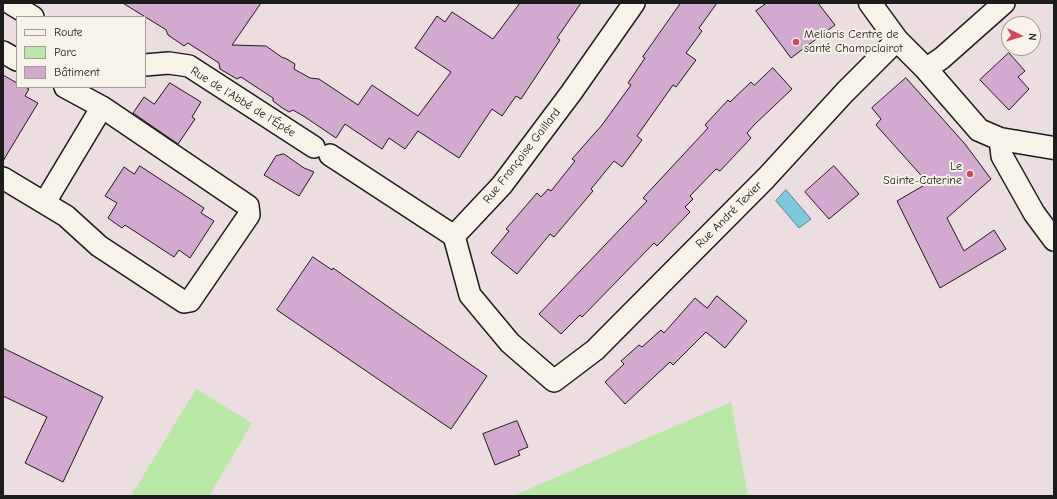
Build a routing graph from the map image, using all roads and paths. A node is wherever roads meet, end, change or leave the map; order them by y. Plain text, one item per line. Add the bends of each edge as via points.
1 (10, 3) edge
2 (634, 3) edge
3 (870, 3) edge
4 (1004, 3) edge
5 (31, 16) edge
6 (897, 40) junction
7 (3, 52) edge
8 (16, 59) edge
9 (146, 65) edge
10 (926, 70) junction
11 (67, 88) edge
12 (102, 107) junction
13 (1000, 139) junction
14 (1054, 148) edge
15 (3, 178) edge
16 (45, 202) junction
17 (454, 236) junction
18 (1054, 240) edge

1 - 5 street
2 - 17 street, Rue Françoise Gaillard via 502,185
3 - 6 street
4 - 10 street
6 - 10 street
6 - 17 street, Rue André Texier via 766,178 595,350 554,380 510,343 470,295
7 - 8 street
9 - 17 street, Rue de l'Abbé de l'Épée via 169,63 188,66
10 - 13 street via 979,130
11 - 12 street
12 - 16 street
12 - 16 street via 248,206 249,215 190,301 184,302 99,246 66,216
13 - 14 street
13 - 18 street via 1002,156 1034,213
15 - 16 street

